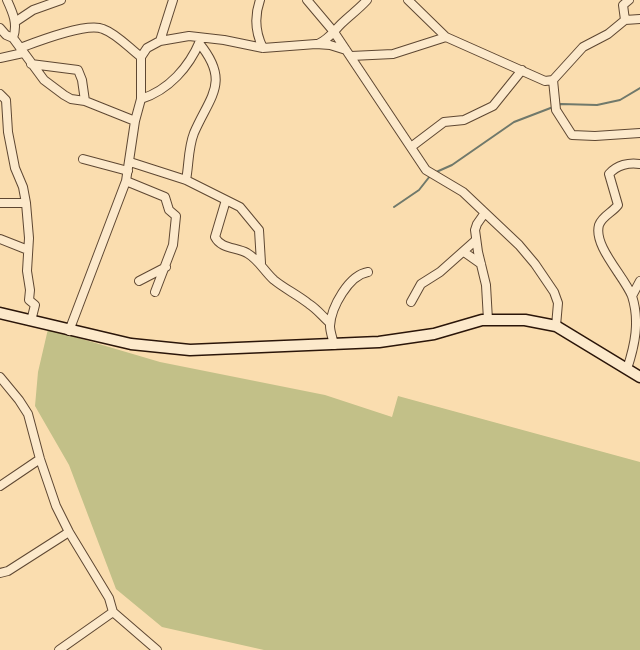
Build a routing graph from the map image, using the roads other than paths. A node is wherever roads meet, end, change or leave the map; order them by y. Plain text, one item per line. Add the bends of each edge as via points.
1 (7, 0) edge
2 (61, 0) edge
3 (173, 0) edge
4 (260, 0) edge
5 (307, 0) edge
6 (368, 0) edge
7 (408, 0) edge
8 (629, 0) edge
9 (640, 19) edge
10 (625, 20) junction
11 (15, 22) junction
12 (0, 28) edge
13 (334, 32) junction
14 (446, 37) junction
15 (13, 38) junction
16 (160, 40) junction
17 (200, 41) junction
18 (316, 44) junction
19 (263, 48) junction
20 (21, 51) junction
21 (348, 53) junction
22 (141, 57) junction
23 (0, 58) edge
24 (31, 64) junction
25 (522, 70) junction
26 (553, 80) junction
27 (0, 94) edge
28 (141, 99) junction
29 (85, 101) junction
30 (135, 121) junction
31 (640, 133) edge
32 (411, 147) junction
33 (83, 159) dead end
34 (640, 164) edge
35 (129, 167) junction
36 (186, 180) junction
37 (126, 181) junction
38 (226, 200) junction
39 (0, 203) edge
40 (26, 203) junction
41 (484, 214) junction
42 (0, 239) edge
43 (476, 240) junction
44 (28, 250) junction
45 (464, 252) junction
46 (261, 263) junction
47 (480, 264) junction
48 (166, 267) junction
49 (368, 272) dead end
50 (139, 281) dead end
51 (640, 281) edge
52 (155, 292) dead end
53 (632, 296) junction
54 (411, 302) dead end
55 (0, 313) edge
56 (488, 320) junction
57 (31, 321) junction
58 (330, 323) junction
59 (556, 326) junction
60 (69, 331) junction
61 (334, 345) junction
62 (627, 369) junction
63 (0, 377) edge
64 (640, 377) edge
65 (40, 459) junction
66 (0, 486) edge
67 (69, 532) junction
68 (0, 573) edge
69 (113, 612) junction
70 (58, 650) edge
71 (157, 650) edge

1 - 11 street
2 - 11 street via 33,10
3 - 16 street
4 - 19 street via 255,24
5 - 13 street
6 - 13 street
7 - 14 street
8 - 10 street via 622,7
9 - 10 street
10 - 26 street via 583,47
11 - 15 street
12 - 15 street
13 - 18 street
13 - 21 street
14 - 21 street via 393,54
14 - 25 street
15 - 20 street
16 - 17 street via 183,36
16 - 22 street
17 - 19 street via 224,40
17 - 28 street via 190,62 177,76 161,90
17 - 36 street via 217,85 194,133
18 - 19 street
18 - 21 street
20 - 22 street via 56,35 97,27
20 - 23 street
20 - 24 street
21 - 32 street
22 - 28 street
24 - 29 street via 64,95
24 - 29 street via 76,69
25 - 26 street via 545,81
25 - 32 street via 493,106 464,120 444,122
26 - 31 street via 556,110 572,135
27 - 40 street via 6,100 8,132
28 - 30 street
29 - 30 street
30 - 35 street
32 - 41 street via 426,170 463,192
33 - 35 street
34 - 53 street via 619,166 609,174 618,205 600,221 598,228 600,243
35 - 36 street
35 - 37 street
36 - 38 street
37 - 48 street via 165,197 169,210 176,216
37 - 60 street
38 - 46 street via 240,207 259,230
38 - 46 street via 215,239
39 - 40 street
40 - 44 street
41 - 43 street via 475,230
41 - 59 street via 519,245 554,292 558,303
42 - 44 street
43 - 45 street
43 - 47 street
44 - 57 street via 29,300 35,305
45 - 47 street
45 - 54 street via 421,284
46 - 58 street via 271,277
47 - 56 street
48 - 50 street
48 - 52 street
49 - 58 street via 348,284
51 - 53 street
53 - 62 street via 637,327
55 - 57 street
56 - 59 street
56 - 61 street via 414,338
57 - 60 street
58 - 61 street
59 - 62 street
60 - 61 street via 131,344 190,350
62 - 64 street
63 - 65 street via 24,406
65 - 66 street
65 - 67 street
67 - 68 street
67 - 69 street via 109,598
69 - 70 street
69 - 71 street

